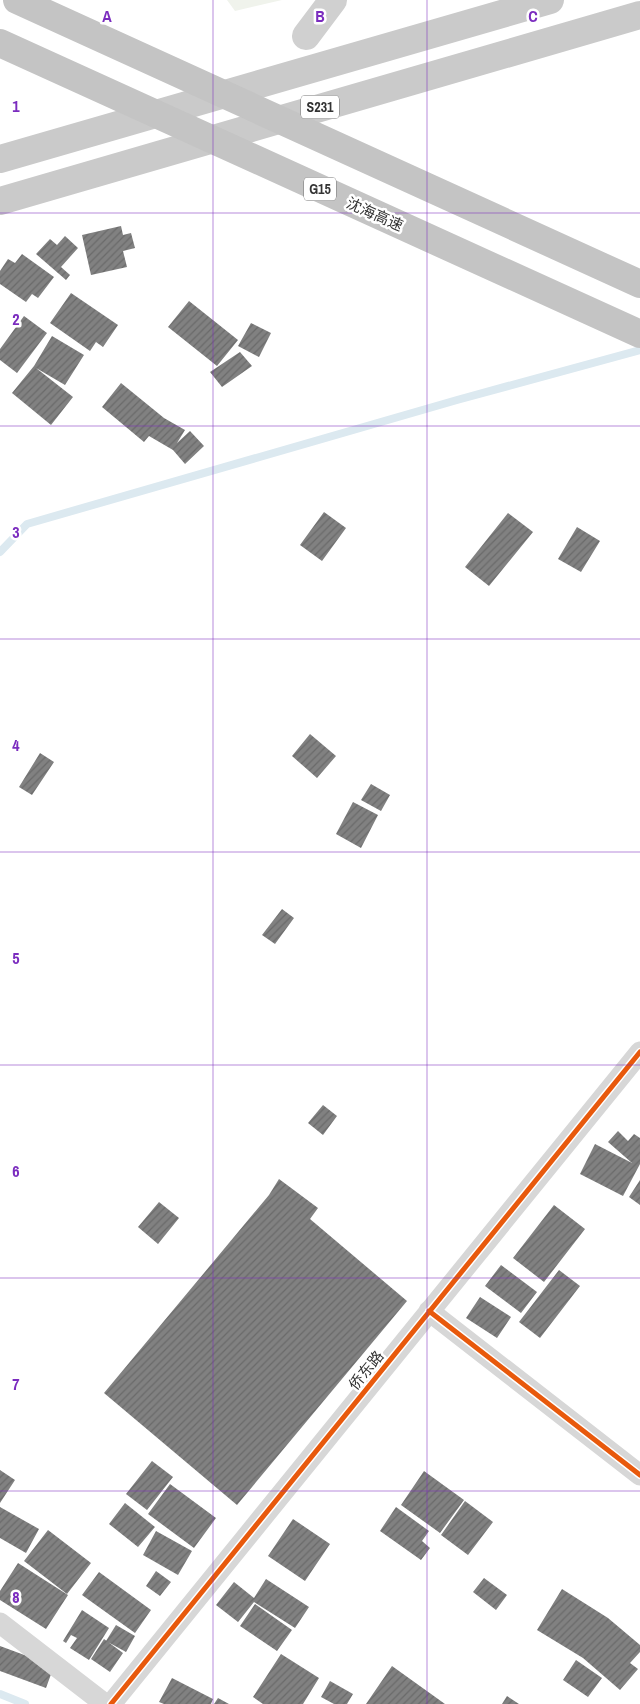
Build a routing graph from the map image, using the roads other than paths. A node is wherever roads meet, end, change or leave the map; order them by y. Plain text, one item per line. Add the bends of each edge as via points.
1 (17, 0) edge
2 (333, 0) edge
3 (550, 0) edge
4 (640, 15) edge
5 (306, 36) dead end
6 (0, 43) edge
7 (0, 159) edge
8 (0, 201) edge
9 (640, 284) edge
10 (640, 334) edge
11 (640, 1052) edge
12 (430, 1311) junction
13 (640, 1475) edge
14 (0, 1623) edge
15 (105, 1704) edge
16 (110, 1704) edge

1 - 9 highway, bridge
2 - 5 street
3 - 7 main road
4 - 8 main road, S231
6 - 10 highway, 沈海高速 / G15, bridge
11 - 12 street, 侨东路
12 - 13 street
12 - 16 street, 侨东路
14 - 15 street

